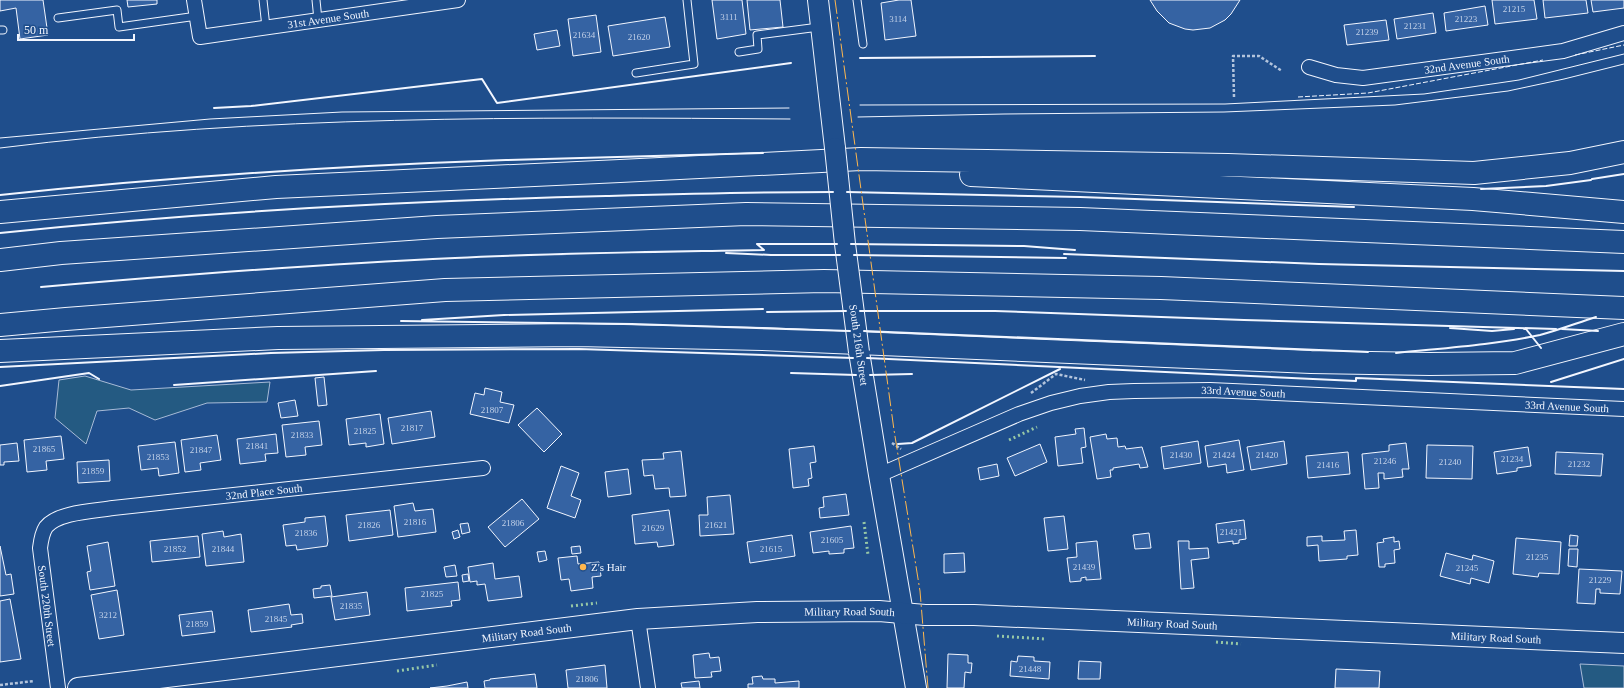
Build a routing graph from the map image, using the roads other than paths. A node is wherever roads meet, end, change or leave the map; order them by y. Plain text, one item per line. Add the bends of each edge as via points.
1 (194, 0) edge
2 (263, 0) edge
3 (316, 0) edge
4 (458, 0) edge
5 (687, 0) edge
6 (818, 0) edge
7 (857, 0) edge
8 (197, 16) junction
9 (58, 18) dead end
10 (318, 20) junction
11 (266, 27) junction
12 (821, 27) junction
13 (1624, 33) edge
14 (862, 44) dead end
15 (739, 52) dead end
16 (1309, 67) dead end
17 (636, 73) dead end
18 (1624, 152) edge
19 (620, 172) junction
20 (0, 212) edge
21 (1624, 212) edge
22 (1624, 242) edge
23 (0, 260) edge
24 (1624, 308) edge
25 (0, 325) edge
26 (1624, 334) edge
27 (0, 351) edge
28 (1624, 409) edge
29 (483, 468) dead end
30 (879, 475) junction
31 (47, 526) joint
32 (903, 613) junction
33 (638, 619) junction
34 (1624, 643) edge
35 (58, 688) edge
36 (78, 688) edge
37 (648, 688) edge
38 (916, 688) edge

1 - 8 street
2 - 11 lane
3 - 10 lane
4 - 10 street, 31st Avenue South
5 - 17 lane via 694,64
6 - 12 main road, South 216th Street
7 - 14 lane
8 - 9 lane via 119,27 116,10
8 - 11 street, 31st Avenue South via 200,37
10 - 11 street, 31st Avenue South
12 - 15 lane via 757,35 758,49
12 - 30 main road, South 216th Street, bridge via 845,244
13 - 16 street, 32nd Avenue South via 1563,51 1363,78 1336,75
18 - 19 highway via 1570,163 1474,173 1228,164 861,159
19 - 20 highway via 276,187
19 - 21 highway via 869,170 1473,199
22 - 23 highway via 1080,219 746,214 437,227 61,253
24 - 25 highway via 1161,288 824,280 445,290
26 - 27 highway via 1515,363 1430,364 1311,362 770,340 578,335 278,338
28 - 30 street, 33rd Avenue South via 1210,390 1109,392 1073,398 1019,414
29 - 31 street, 32nd Place South via 113,508 68,515
30 - 32 main road, South 216th Street
31 - 35 street, South 220th Street via 42,535 40,548
32 - 33 main road, Military Road South via 757,612
32 - 34 main road, Military Road South
32 - 38 main road, South 216th Street
33 - 36 main road, Military Road South
33 - 37 street

